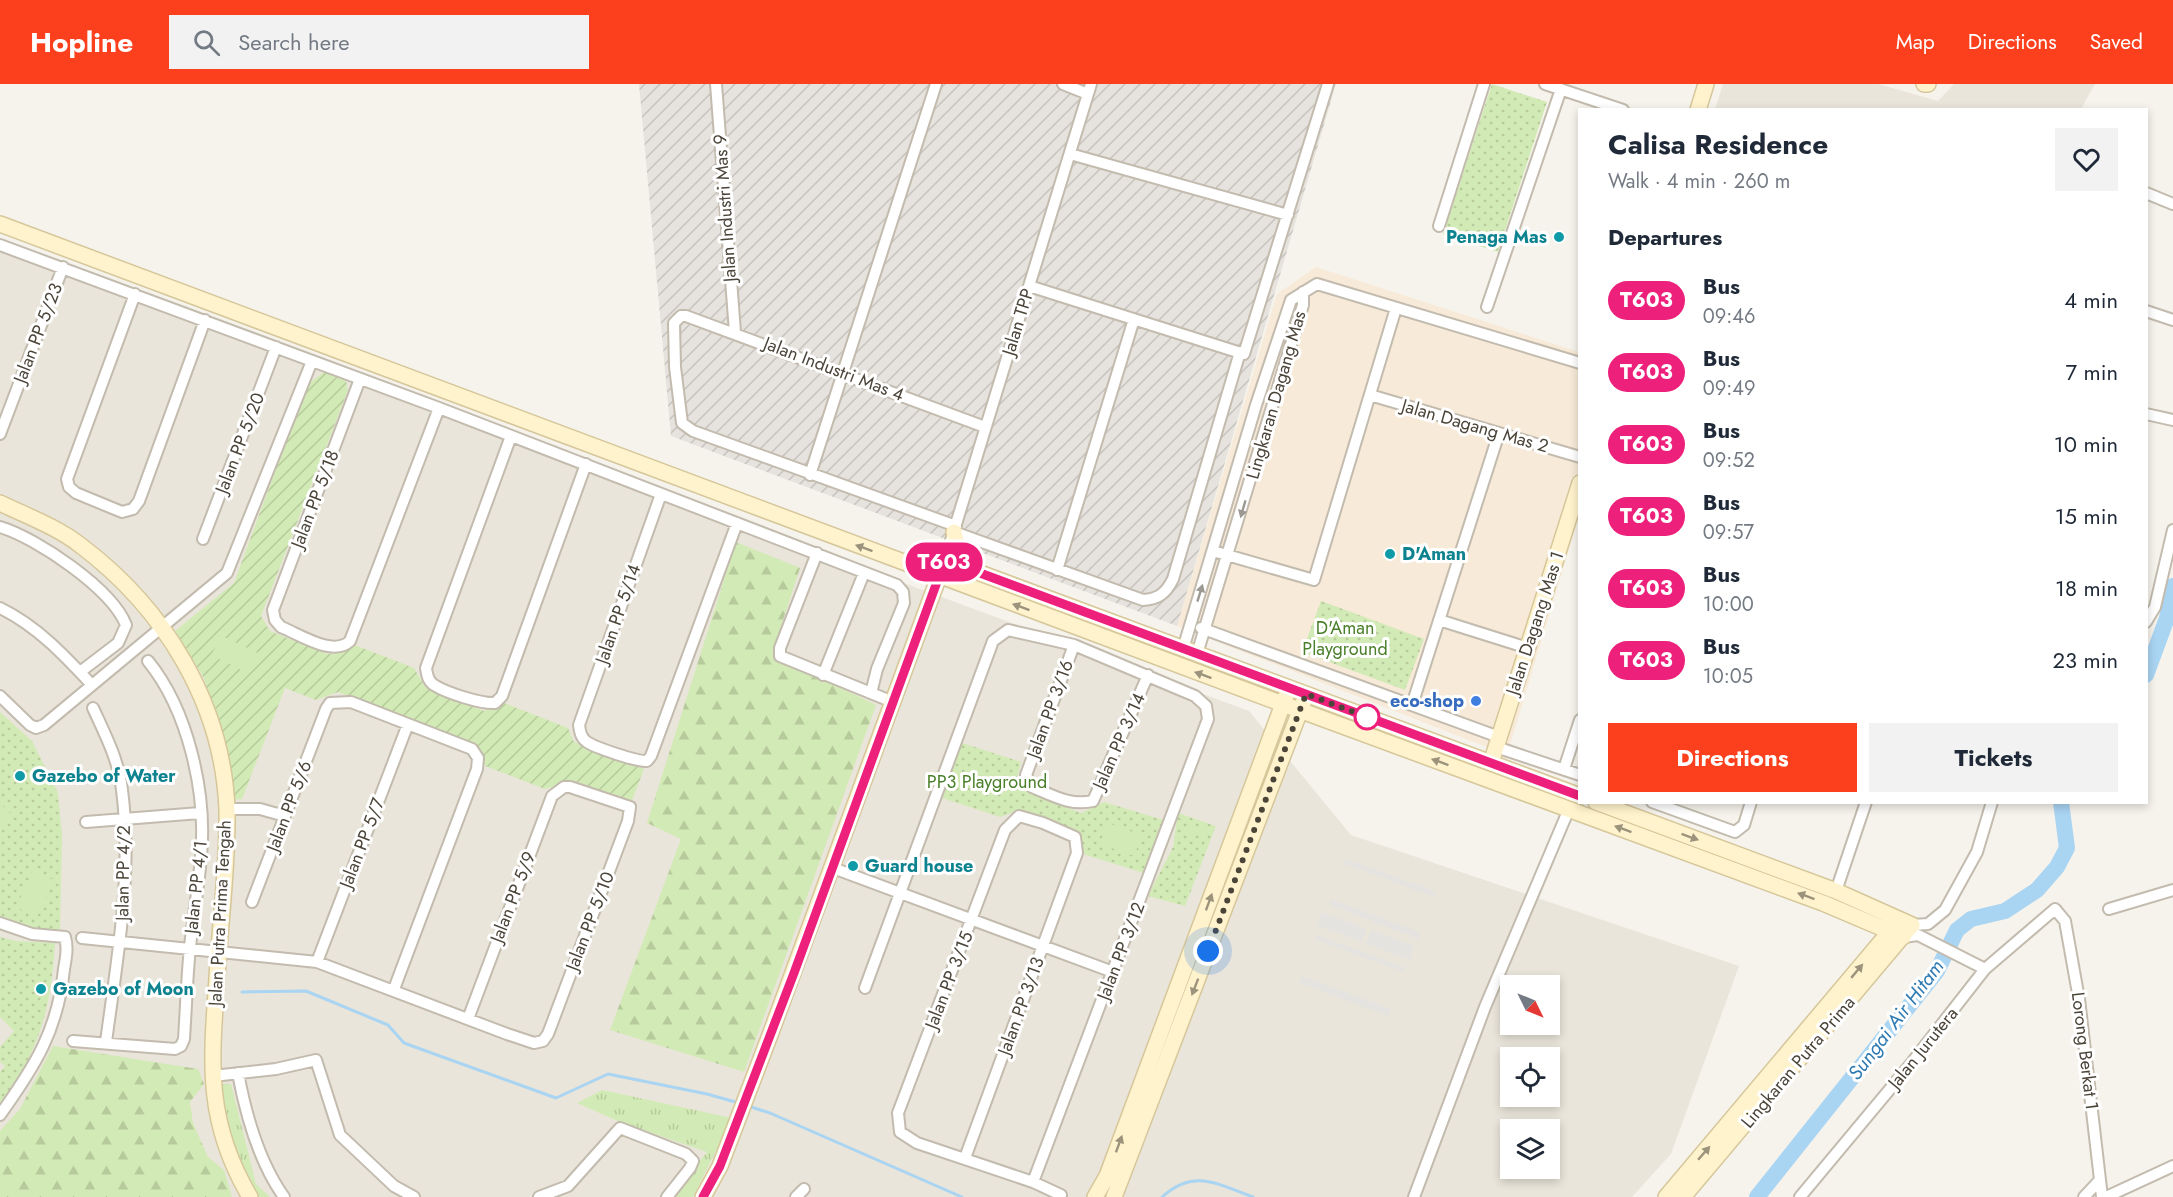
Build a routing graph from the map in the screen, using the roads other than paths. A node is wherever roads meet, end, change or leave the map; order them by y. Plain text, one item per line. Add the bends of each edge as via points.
1 (716, 84) edge
2 (936, 84) edge
3 (1063, 84) edge
4 (1328, 84) edge
5 (1484, 84) edge
6 (1545, 84) edge
7 (1706, 84) edge
8 (1089, 89) edge
9 (1561, 89) junction
10 (1617, 108) edge
11 (1699, 108) edge
12 (1070, 154) junction
13 (2148, 194) edge
14 (2173, 204) edge
15 (1288, 215) junction
16 (0, 224) edge
17 (1439, 226) dead end
18 (0, 245) edge
19 (63, 267) junction
20 (1029, 286) junction
21 (1303, 292) junction
22 (135, 294) junction
23 (1488, 307) dead end
24 (1396, 308) junction
25 (2148, 312) edge
26 (1134, 319) junction
27 (205, 320) junction
28 (2173, 320) edge
29 (735, 332) junction
30 (276, 347) junction
31 (1240, 352) junction
32 (312, 361) junction
33 (1578, 362) edge
34 (844, 372) junction
35 (360, 379) junction
36 (1370, 395) junction
37 (439, 408) junction
38 (2148, 414) edge
39 (2173, 420) edge
40 (986, 427) junction
41 (1498, 433) junction
42 (0, 434) edge
43 (511, 436) junction
44 (1578, 456) edge
45 (586, 464) junction
46 (810, 475) junction
47 (1578, 489) edge
48 (661, 494) junction
49 (0, 503) edge
50 (737, 523) junction
51 (0, 527) edge
52 (955, 529) junction
53 (2173, 530) edge
54 (203, 539) dead end
55 (1213, 551) junction
56 (816, 553) junction
57 (1229, 555) junction
58 (945, 560) junction
59 (910, 565) junction
60 (1057, 570) junction
61 (977, 571) junction
62 (864, 573) junction
63 (939, 576) junction
64 (970, 588) junction
65 (929, 602) junction
66 (0, 608) edge
67 (2148, 619) edge
68 (1439, 620) junction
69 (1191, 624) junction
70 (163, 629) junction
71 (1205, 629) junction
72 (1074, 645) junction
73 (1528, 648) junction
74 (1190, 651) junction
75 (148, 661) dead end
76 (80, 672) junction
77 (823, 675) junction
78 (1148, 675) junction
79 (92, 685) junction
80 (1289, 688) junction
81 (871, 693) junction
82 (1306, 694) junction
83 (1258, 695) junction
84 (0, 696) edge
85 (893, 702) junction
86 (1282, 704) junction
87 (1412, 705) junction
88 (93, 708) dead end
89 (1300, 710) junction
90 (1324, 720) junction
91 (408, 724) junction
92 (1578, 726) edge
93 (1274, 728) junction
94 (1290, 736) junction
95 (1498, 742) junction
96 (1491, 763) junction
97 (1564, 769) junction
98 (1578, 774) edge
99 (1052, 795) joint
100 (1578, 795) edge
101 (1601, 804) edge
102 (1656, 804) edge
103 (1750, 804) edge
104 (1865, 804) edge
105 (1991, 804) edge
106 (630, 807) joint
107 (226, 809) junction
108 (1569, 809) junction
109 (200, 813) junction
110 (285, 816) junction
111 (124, 821) junction
112 (86, 822) dead end
113 (1005, 830) joint
114 (833, 868) junction
115 (2173, 890) edge
116 (1836, 891) junction
117 (900, 893) junction
118 (252, 902) dead end
119 (2055, 909) joint
120 (2109, 909) dead end
121 (973, 920) junction
122 (0, 923) edge
123 (1908, 931) junction
124 (81, 938) dead end
125 (120, 942) junction
126 (1043, 946) junction
127 (190, 948) junction
128 (218, 951) junction
129 (317, 962) junction
130 (1985, 969) junction
131 (1113, 972) junction
132 (865, 988) dead end
133 (394, 989) junction
134 (468, 1019) junction
135 (73, 1041) dead end
136 (106, 1042) junction
137 (238, 1073) junction
138 (213, 1076) junction
139 (0, 1114) edge
140 (965, 1158) junction
141 (2173, 1166) edge
142 (2099, 1181) junction
143 (1034, 1182) junction
144 (1061, 1195) dead end
145 (250, 1197) edge
146 (284, 1197) edge
147 (414, 1197) edge
148 (539, 1197) edge
149 (667, 1197) edge
150 (703, 1197) edge
151 (1095, 1197) edge
152 (1114, 1197) edge
153 (1414, 1197) edge
154 (1666, 1197) edge
155 (1683, 1197) edge
156 (1800, 1197) edge
157 (2084, 1197) edge
158 (2104, 1197) edge

1 - 29 street, Jalan Industri Mas 9
2 - 34 street
3 - 8 street
4 - 15 street
5 - 17 street
6 - 9 street
7 - 11 street
8 - 12 street, Jalan TPP
9 - 10 street
9 - 23 street
12 - 15 street
12 - 20 street, Jalan TPP
13 - 14 street
15 - 31 street via 1244,354
59 -> 16 street
18 - 19 street
19 - 22 street
19 - 42 street, Jalan PP 5/23
20 - 26 street
20 - 40 street, Jalan TPP
21 - 24 street via 1317,284
21 - 55 street, Lingkaran Dagang Mas via 1291,300
21 -> 57 street, Lingkaran Dagang Mas via 1303,305
22 - 27 street
22 - 27 street via 67,479 76,493 122,512 133,509 139,501
24 - 33 street
24 - 36 street
25 - 28 street
26 - 31 street
26 - 60 street
27 - 30 street
29 - 34 street, Jalan Industri Mas 4
29 - 46 street, Jalan Industri Mas 4 via 681,316 674,323 682,423 693,431
30 - 32 street
30 - 54 street, Jalan PP 5/20
31 - 60 street via 1173,579 1166,591 1155,599 1143,600
32 - 35 street
32 - 70 street via 227,573
34 - 40 street, Jalan Industri Mas 4
34 - 46 street
35 - 37 street
35 - 37 street, Jalan PP 5/18 via 273,610 281,627 333,648 344,647 350,641
36 - 41 street, Jalan Dagang Mas 2
36 - 57 street via 1314,580
37 - 43 street
38 - 39 street
40 - 52 street, Jalan TPP
41 - 44 street, Jalan Dagang Mas 2
41 - 68 street
43 - 45 street
43 - 45 street via 426,668 427,677 434,684 484,704 495,703 502,696
45 - 48 street
46 - 52 street
47 - 73 street, Jalan Dagang Mas 1
48 - 50 street
48 - 50 street, Jalan PP 5/14 via 579,725 580,735 587,742 638,761 647,761 651,756
49 - 70 street, Jalan Putra Prima Tengah via 79,543 141,598
50 - 56 street
51 - 76 street via 58,558 94,584 121,612 126,625 118,643
52 - 58 street, Jalan TPP
52 - 60 street
52 - 61 street via 958,548
53 - 67 street via 2155,608
55 - 57 street
69 -> 55 street, Lingkaran Dagang Mas
56 - 62 street
56 - 77 street via 780,656
57 - 71 street, Lingkaran Dagang Mas
58 - 61 street
58 - 63 street
59 - 63 street
59 - 65 street via 927,587
61 - 74 street
62 - 77 street
62 - 81 street via 897,585 903,592 904,603
63 - 64 street
63 - 65 street
64 - 65 street via 945,592
83 -> 64 street
65 - 85 street
66 - 76 street via 19,617 51,642
68 - 73 street
68 - 87 street
69 - 71 street
69 - 74 street, Lingkaran Dagang Mas
70 - 79 street
70 - 107 street, Jalan Putra Prima Tengah via 199,689 221,768
71 - 74 street, Lingkaran Dagang Mas
71 - 87 street
72 - 78 street
72 - 99 street, Jalan PP 3/16 via 1026,775 1032,787
72 - 117 street via 1008,630 993,641
73 - 95 street, Jalan Dagang Mas 1
74 - 80 street
75 - 109 street, Jalan PP 4/1 via 173,697 181,718
76 - 79 street
77 - 81 street
78 - 99 street, Jalan PP 3/14 via 1093,801 1077,805
78 - 131 street, Jalan PP 3/12 via 1195,696 1206,706 1208,719
79 - 84 street via 36,728
80 - 82 street
80 - 86 street
81 - 85 street
82 - 89 street
82 - 96 street
83 - 86 street
83 - 93 street via 1268,708
85 - 114 street
86 - 89 street
86 - 93 street
87 - 95 street
88 - 111 street, Jalan PP 4/2 via 115,757
89 - 90 street
89 - 94 street
90 - 94 street via 1299,728
108 -> 90 street
91 - 110 street, Jalan PP 5/6 via 344,700 330,703
91 - 129 street, Jalan PP 5/7
91 - 133 street via 472,749 478,763
92 - 97 street
151 -> 93 street via 1107,1176
94 -> 152 street
95 - 96 street, Jalan Dagang Mas 1
95 - 97 street
96 - 100 street
97 - 98 street
101 -> 116 street
102 - 103 street via 1737,831 1744,825
104 - 116 street
105 - 123 street via 1977,852 1939,917
106 - 134 street, Jalan PP 5/9 via 570,787 552,796
106 - 134 street, Jalan PP 5/10 via 628,821 543,1041 534,1042
107 - 110 street via 260,809
107 - 128 street, Jalan Putra Prima Tengah via 225,881
123 -> 108 street
108 - 153 street via 1489,997
109 - 111 street
109 - 127 street, Jalan PP 4/1 via 202,854
110 - 118 street, Jalan PP 5/6
111 - 112 street
111 - 125 street, Jalan PP 4/2
113 - 121 street, Jalan PP 3/15
113 - 126 street, Jalan PP 3/13 via 1019,816 1075,837 1077,853
114 - 117 street
114 - 150 street via 720,1166
115 - 120 street
116 - 123 street
117 - 121 street
117 - 132 street
119 - 130 street, Jalan Jurutera
119 - 142 street, Lorong Berkat 1 via 2065,921 2079,999
121 - 126 street
121 - 140 street, Jalan PP 3/15 via 898,1113 900,1132 917,1143
122 - 139 street via 32,934 65,937 67,944 63,987 51,1033 26,1079
123 - 130 street
154 -> 123 street, Lingkaran Putra Prima
123 - 155 street, Lingkaran Putra Prima
124 - 125 street
125 - 127 street
125 - 136 street, Jalan PP 4/2
126 - 131 street
126 - 140 street, Jalan PP 3/13
127 - 128 street
127 - 136 street, Jalan PP 4/1 via 181,1046 175,1049
128 - 129 street
128 - 138 street, Jalan Putra Prima Tengah
129 - 133 street
130 - 156 street, Jalan Jurutera
131 - 143 street, Jalan PP 3/12
133 - 134 street
135 - 136 street
137 - 138 street
137 - 146 street via 262,1159
137 - 147 street via 316,1060 340,1134 394,1186
138 - 145 street, Jalan Putra Prima Tengah via 220,1134
140 - 143 street
141 - 158 street
142 - 157 street
142 - 158 street, Lorong Berkat 1
143 - 144 street
148 - 149 street via 568,1186 620,1128 686,1154 693,1161

